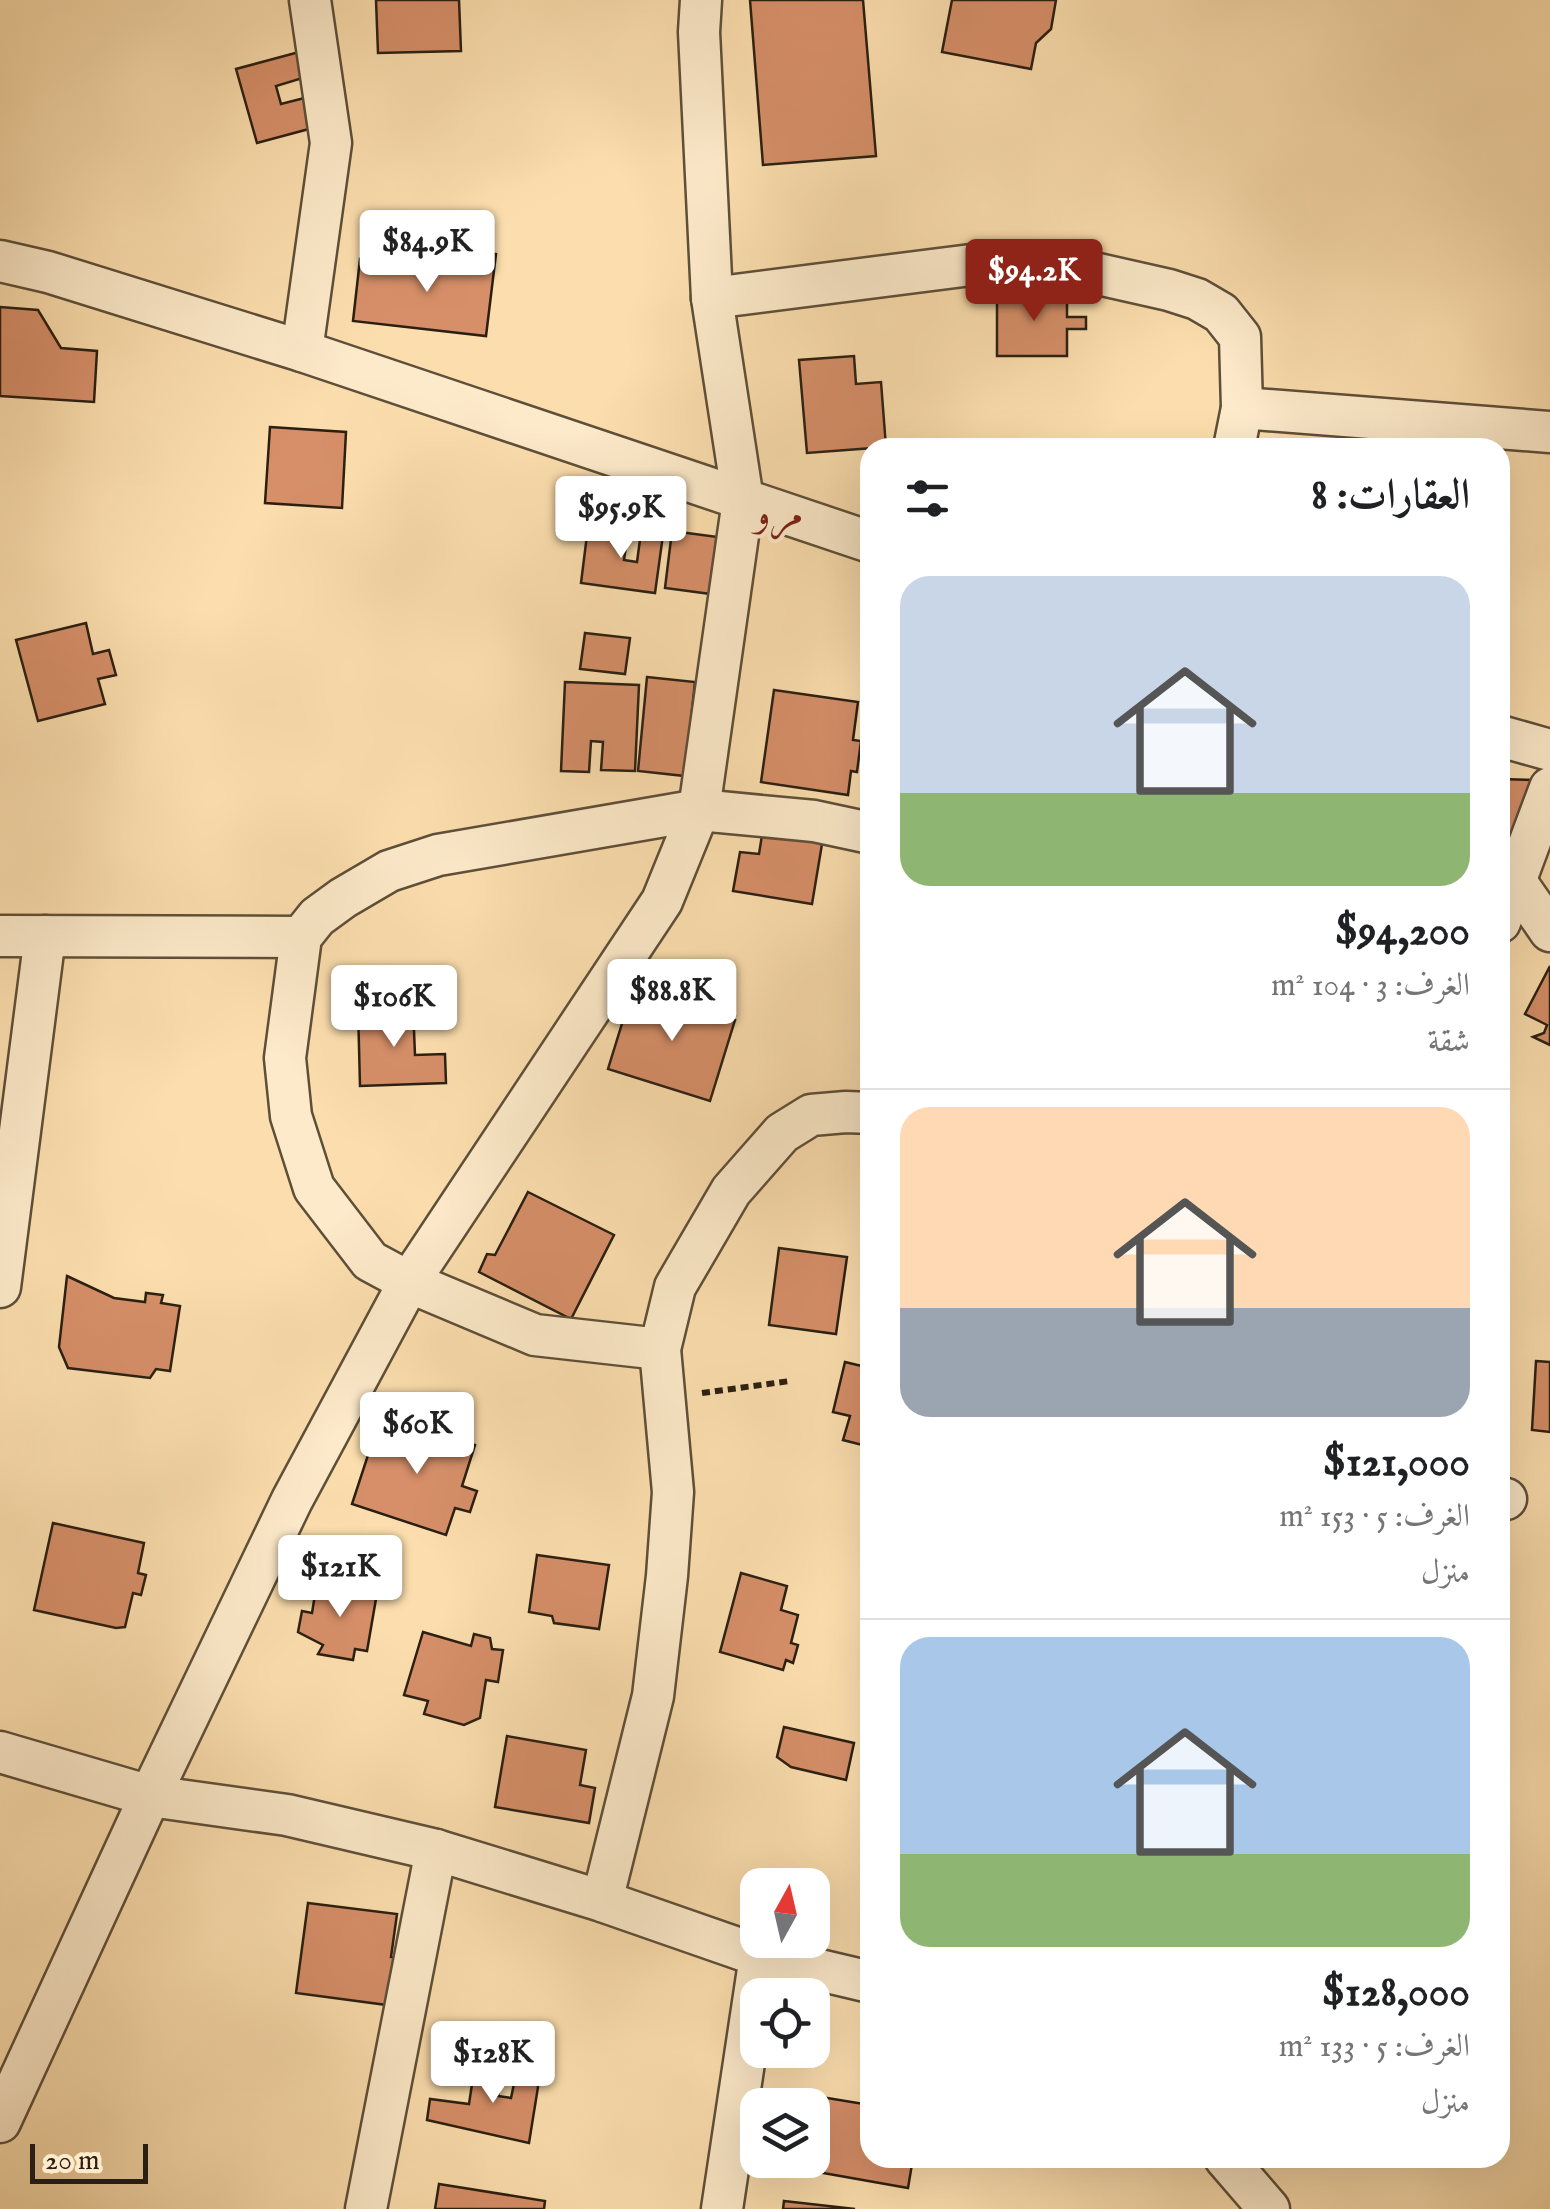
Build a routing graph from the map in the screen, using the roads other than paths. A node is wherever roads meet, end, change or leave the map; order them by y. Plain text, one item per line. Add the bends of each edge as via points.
1 (310, 0) edge
2 (701, 0) edge
3 (0, 261) edge
4 (712, 298) junction
5 (302, 351) junction
6 (1242, 408) junction
7 (1550, 432) edge
8 (1236, 438) edge
9 (743, 500) junction
10 (860, 539) edge
11 (1510, 739) edge
12 (1550, 750) edge
13 (1550, 788) edge
14 (699, 810) junction
15 (860, 831) edge
16 (1510, 872) edge
17 (1510, 882) edge
18 (1550, 931) edge
19 (0, 936) edge
20 (45, 936) junction
21 (301, 937) junction
22 (860, 1113) edge
23 (409, 1282) junction
24 (0, 1287) edge
25 (660, 1349) junction
26 (0, 1752) edge
27 (150, 1796) junction
28 (436, 1850) junction
29 (602, 1901) junction
30 (740, 1949) edge
31 (760, 1958) edge
32 (768, 1958) edge
33 (860, 1980) edge
34 (0, 2122) edge
35 (1232, 2168) edge
36 (1259, 2207) edge
37 (366, 2209) edge
38 (722, 2209) edge

1 - 5 street via 331,142
2 - 4 street
3 - 5 street
4 - 6 street via 972,265 1076,269 1169,290 1221,314 1240,337
4 - 9 street
5 - 9 street
6 - 7 street
6 - 8 street
9 - 10 street
9 - 14 street
11 - 12 street
13 - 16 street
14 - 15 street
14 - 21 street via 438,855 389,871 342,898
14 - 23 street via 662,901
17 - 18 street
19 - 20 street
20 - 21 street
20 - 24 street
21 - 23 street via 284,1058 291,1116 314,1188 370,1261
22 - 25 street via 811,1115 782,1133 731,1191 674,1288
23 - 25 street via 535,1336
23 - 27 street via 292,1500
25 - 29 street via 673,1492 655,1679
26 - 27 street
27 - 28 street via 288,1815
27 - 34 street
28 - 29 street
28 - 37 street
29 - 30 street
31 - 38 street
32 - 33 street
35 - 36 street

